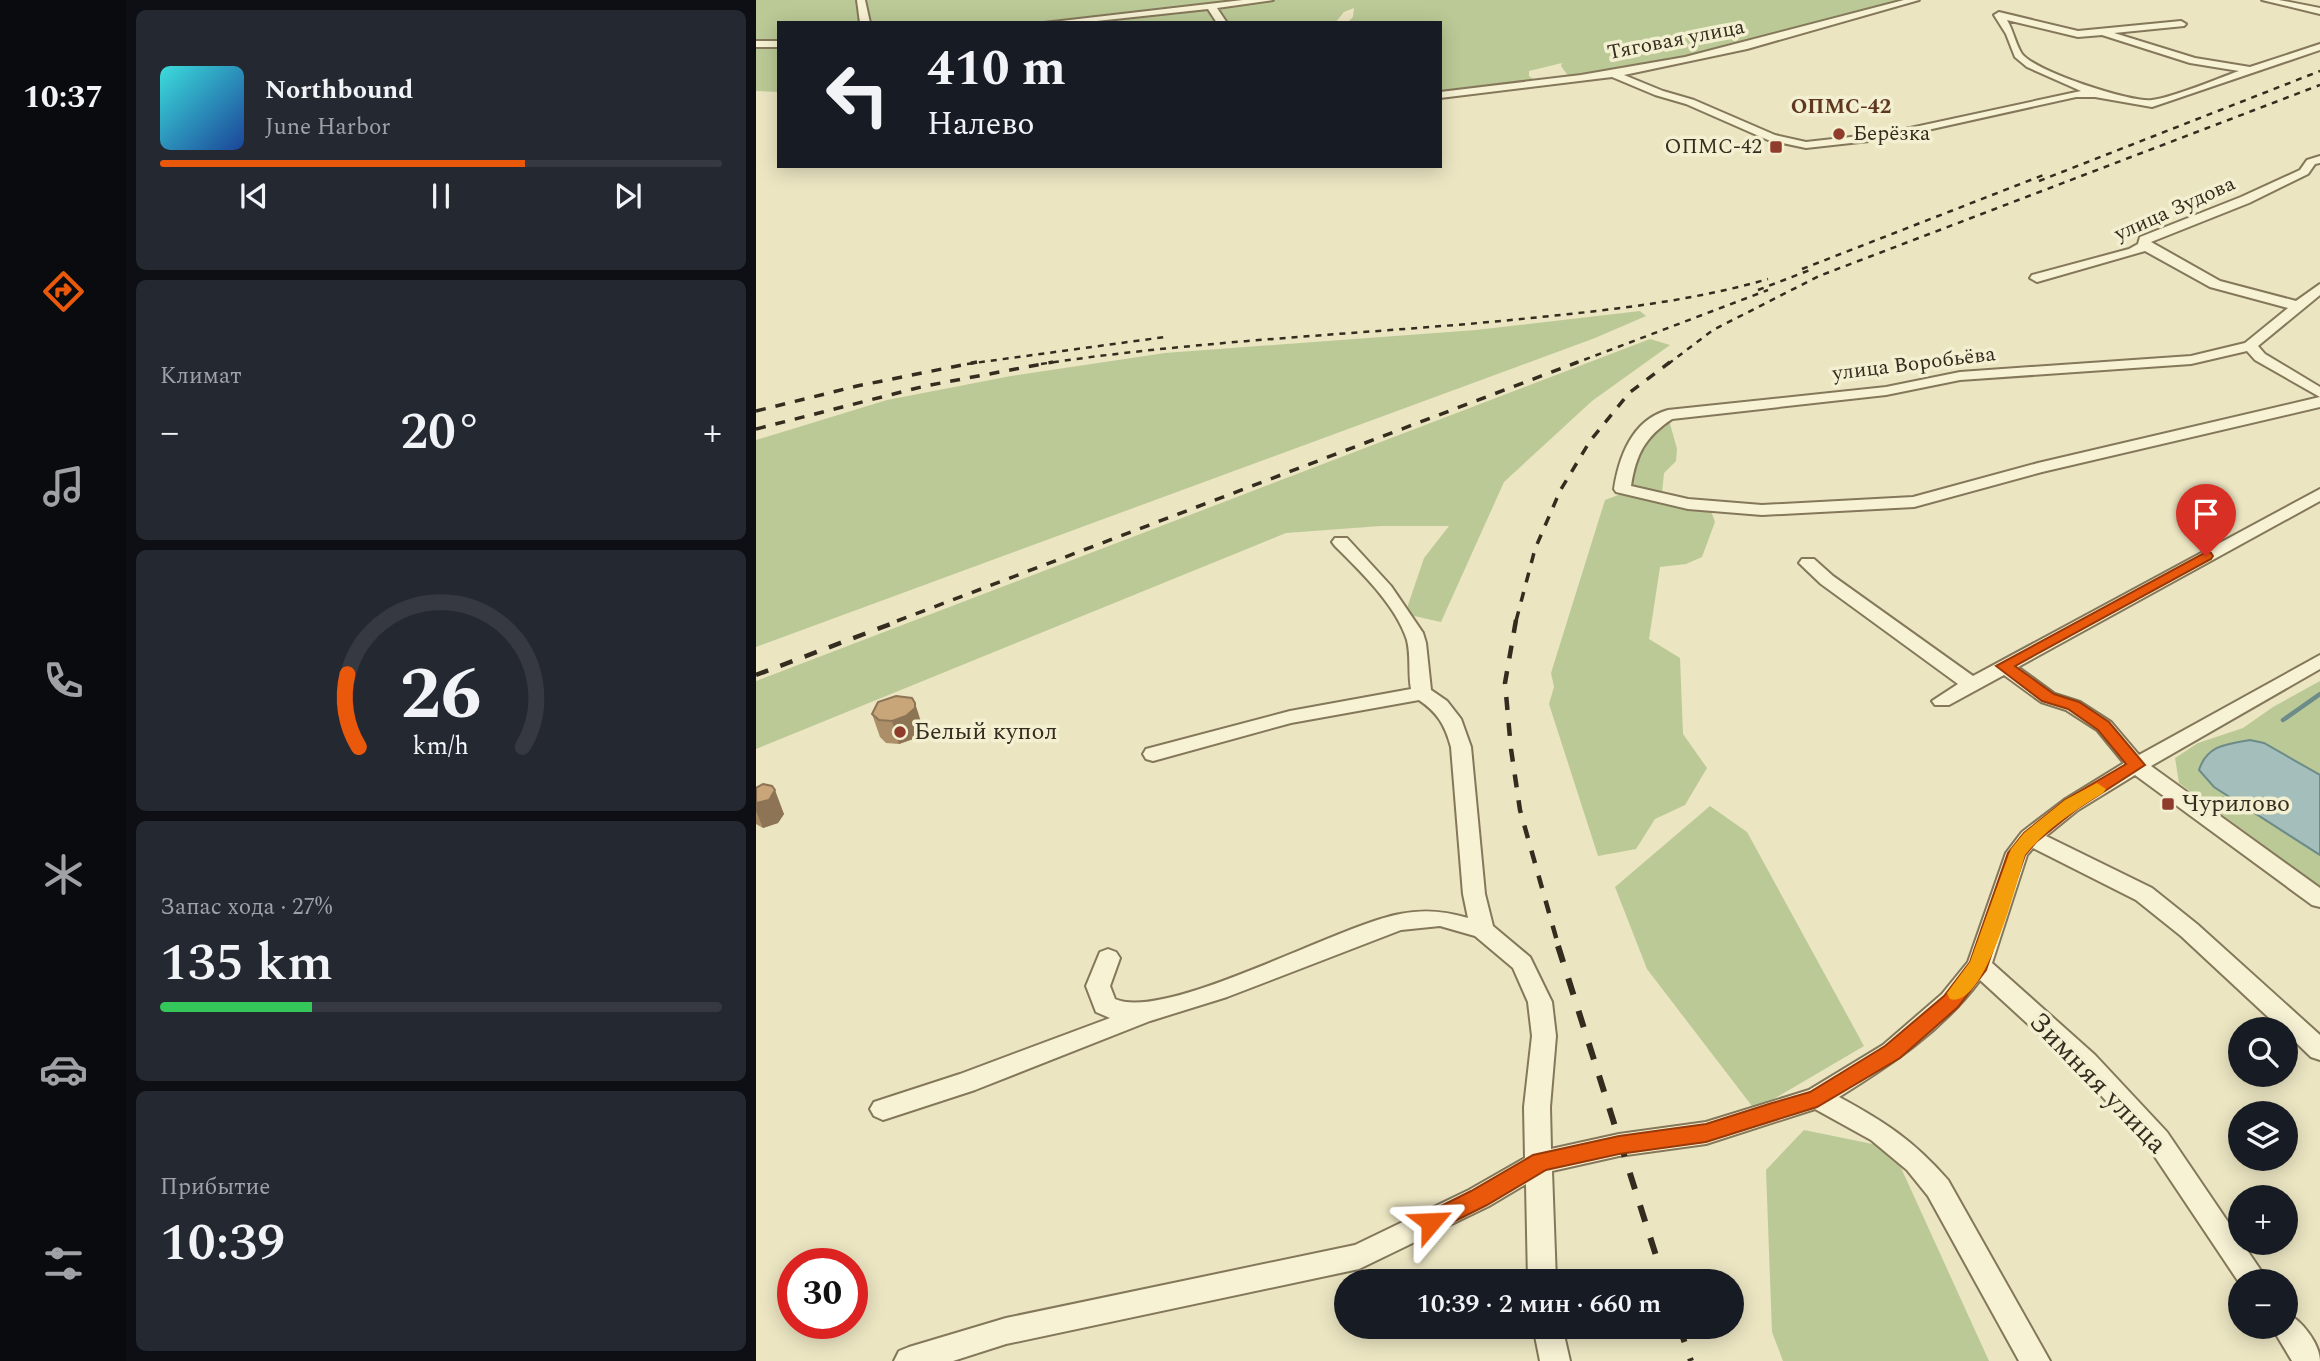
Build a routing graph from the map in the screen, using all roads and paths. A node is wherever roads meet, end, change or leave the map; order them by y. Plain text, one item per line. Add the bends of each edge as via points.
1 (861, 0) edge
2 (1135, 0) edge
3 (1269, 0) edge
4 (1914, 0) edge
5 (2266, 0) edge
6 (1211, 6) junction
7 (2320, 11) edge
8 (1143, 13) junction
9 (865, 21) edge
10 (1068, 21) edge
11 (1147, 21) edge
12 (1221, 21) edge
13 (2181, 24) dead end
14 (2099, 32) junction
15 (756, 44) edge
16 (777, 44) edge
17 (2320, 47) edge
18 (2250, 70) junction
19 (1612, 73) junction
20 (2095, 94) junction
21 (1442, 95) edge
22 (2320, 159) edge
23 (2145, 246) junction
24 (2037, 278) dead end
25 (2320, 288) edge
26 (2298, 306) junction
27 (2250, 346) junction
28 (2320, 393) edge
29 (2320, 402) edge
30 (2320, 494) edge
31 (1341, 542) dead end
32 (1808, 563) dead end
33 (2320, 661) edge
34 (2004, 666) junction
35 (1972, 685) junction
36 (1422, 693) junction
37 (1942, 701) dead end
38 (1153, 754) dead end
39 (2136, 765) junction
40 (2030, 837) junction
41 (2320, 899) edge
42 (1483, 930) junction
43 (1108, 958) dead end
44 (1979, 965) junction
45 (1152, 1012) junction
46 (2320, 1050) edge
47 (1817, 1098) junction
48 (883, 1109) dead end
49 (1541, 1162) junction
50 (1542, 1269) edge
51 (2246, 1269) edge
52 (1550, 1339) edge
53 (2294, 1339) edge
54 (909, 1361) edge
55 (1555, 1361) edge
56 (2035, 1361) edge
57 (2309, 1361) edge

1 - 9 street
2 - 8 street
3 - 6 street
4 - 19 street, Тяговая улица via 1721,53
5 - 7 street
6 - 8 street
6 - 12 street
8 - 10 street
8 - 11 street
13 - 14 street
14 - 18 street via 2194,61
14 - 20 street via 2072,33 1999,15 2018,55
15 - 16 street
17 - 18 street
18 - 20 street via 2152,104
19 - 20 street via 1772,138 1805,145 1888,136 2076,94
19 - 21 street, Тяговая улица
22 - 23 street, улица Зудова via 2304,172 2245,200 2144,240
23 - 24 street, улица Зудова
23 - 26 street via 2215,284
25 - 26 street, улица Воробьёва
26 - 27 street, улица Воробьёва
27 - 28 street via 2260,357
27 - 29 street, улица Воробьёва via 2191,360 1960,376 1886,391 1668,415 1644,429 1626,459 1622,489 1688,504 1762,510 1914,502
30 - 34 street
31 - 36 street via 1384,589 1417,641
32 - 35 street
33 - 39 street
34 - 35 street
34 - 39 street via 2048,698 2073,706 2104,726
35 - 37 street
36 - 38 street via 1290,717
36 - 42 street via 1440,705 1454,723 1461,747 1474,894
39 - 40 street
39 - 41 street
40 - 44 street via 2017,853
40 - 46 street via 2144,894
42 - 45 street via 1440,918 1399,922
42 - 49 street via 1522,963 1540,1002 1544,1036 1537,1107
43 - 45 street via 1098,986 1105,1005 1120,1012
44 - 47 street via 1951,1001 1892,1052
44 - 51 street, Зимняя улица via 2086,1062 2158,1140
45 - 48 street via 966,1083
47 - 49 street via 1706,1133
47 - 56 street via 1880,1132 1938,1188
49 - 50 street
49 - 54 street via 1359,1257 1006,1331
52 - 55 street
53 - 57 street

